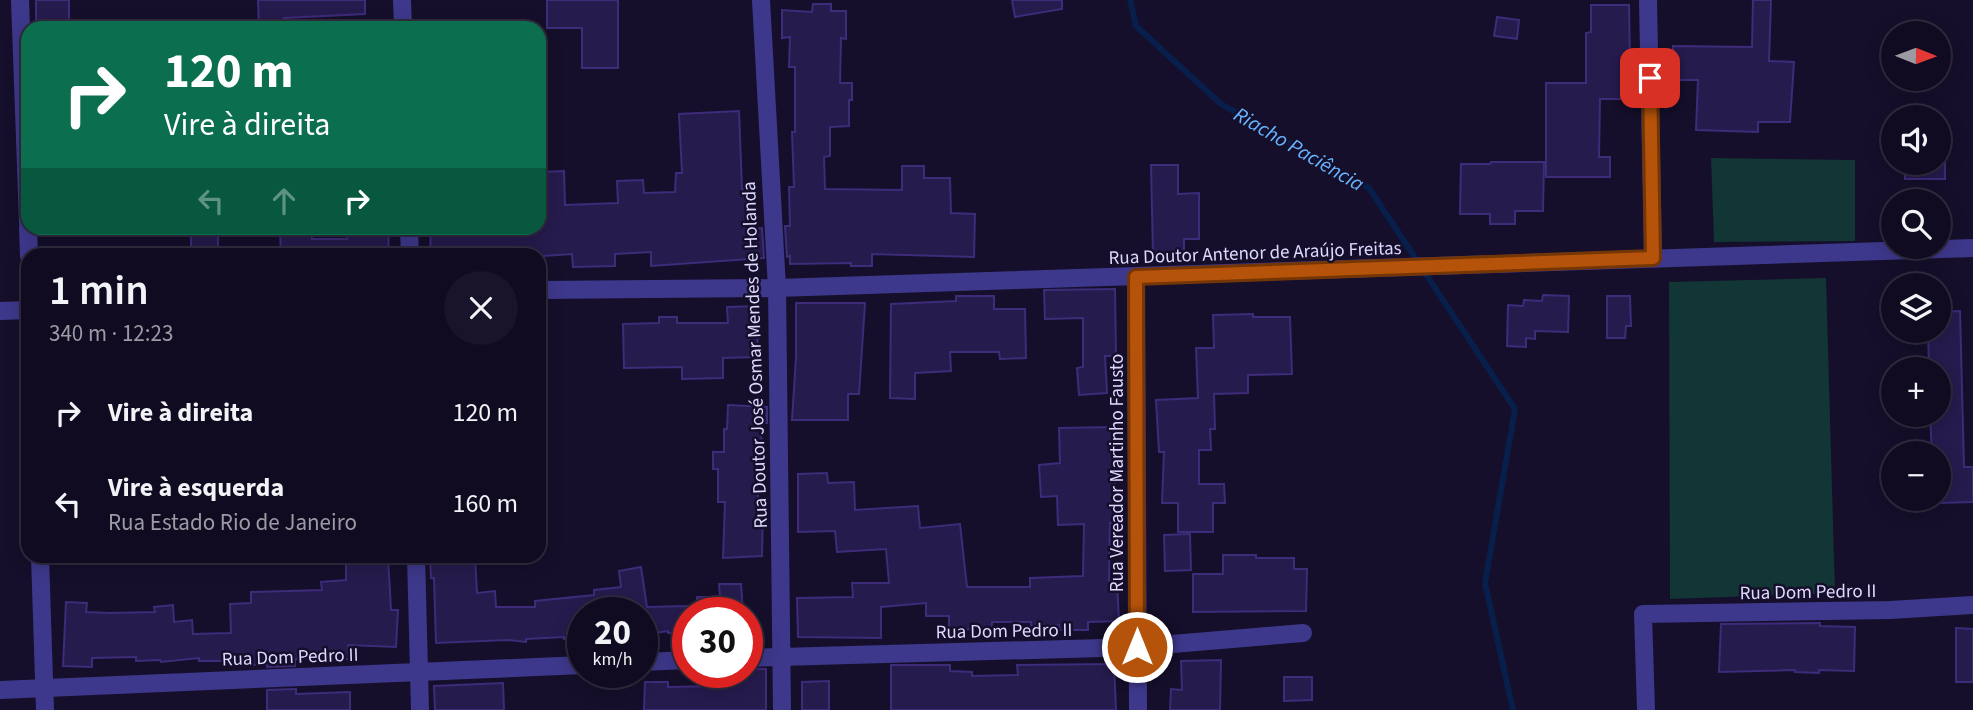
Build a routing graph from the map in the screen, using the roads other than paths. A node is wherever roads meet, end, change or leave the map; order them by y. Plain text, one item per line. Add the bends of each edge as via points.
1 (20, 0) edge
2 (402, 0) edge
3 (761, 0) edge
4 (1648, 0) edge
5 (403, 21) edge
6 (21, 28) edge
7 (1973, 248) edge
8 (1653, 258) junction
9 (1136, 277) junction
10 (777, 288) junction
11 (546, 290) edge
12 (21, 310) edge
13 (0, 311) edge
14 (40, 563) edge
15 (416, 563) edge
16 (1973, 605) edge
17 (1303, 633) dead end
18 (1137, 647) junction
19 (782, 656) junction
20 (763, 657) edge
21 (567, 665) edge
22 (419, 671) junction
23 (44, 687) junction
24 (0, 690) edge
25 (45, 710) edge
26 (420, 710) edge
27 (782, 710) edge
28 (1138, 710) edge
29 (1646, 710) edge

1 - 6 street
2 - 5 street
3 - 10 street, Rua Doutor José Osmar Mendes de Holanda
4 - 8 street
7 - 8 street, Rua Doutor Antenor de Araújo Freitas
8 - 9 street, Rua Doutor Antenor de Araújo Freitas
9 - 10 street, Rua Doutor Antenor de Araújo Freitas
9 - 18 street, Rua Vereador Martinho Fausto
10 - 11 street, Rua Doutor Antenor de Araújo Freitas
10 - 19 street, Rua Doutor José Osmar Mendes de Holanda
12 - 13 street
14 - 23 street
15 - 22 street
16 - 29 street, Rua Dom Pedro II via 1643,614
17 - 18 street, Rua Dom Pedro II
18 - 19 street, Rua Dom Pedro II
18 - 28 street, Rua Vereador Martinho Fausto
19 - 20 street, Rua Dom Pedro II
19 - 27 street, Rua Doutor José Osmar Mendes de Holanda
21 - 22 street, Rua Dom Pedro II
22 - 23 street, Rua Dom Pedro II
22 - 26 street
23 - 24 street, Rua Dom Pedro II
23 - 25 street

